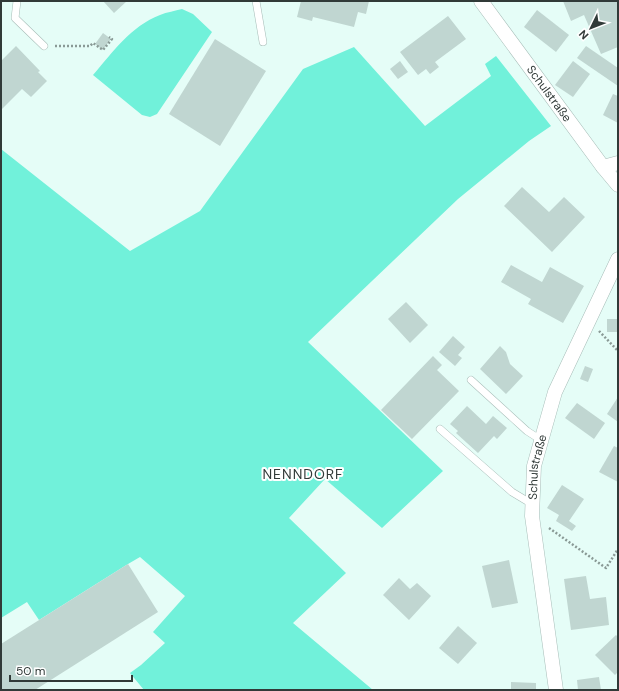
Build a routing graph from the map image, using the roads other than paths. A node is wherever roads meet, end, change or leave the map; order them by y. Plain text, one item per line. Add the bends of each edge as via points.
1 (17, 1) edge
2 (256, 1) edge
3 (481, 1) edge
4 (262, 42) dead end
5 (44, 46) road end
6 (618, 162) edge
7 (603, 167) junction
8 (618, 185) edge
9 (618, 259) edge
10 (471, 380) dead end
11 (440, 429) dead end
12 (541, 440) junction
13 (532, 510) junction
14 (556, 690) edge

1 - 5 lane via 15,18
2 - 4 lane
3 - 7 street, Schulstraße
6 - 7 street
7 - 8 street, Schulstraße
9 - 12 street, Schulstraße via 555,392
10 - 12 lane via 527,431
11 - 13 lane
12 - 13 street, Schulstraße via 534,466
13 - 14 street, Schulstraße

